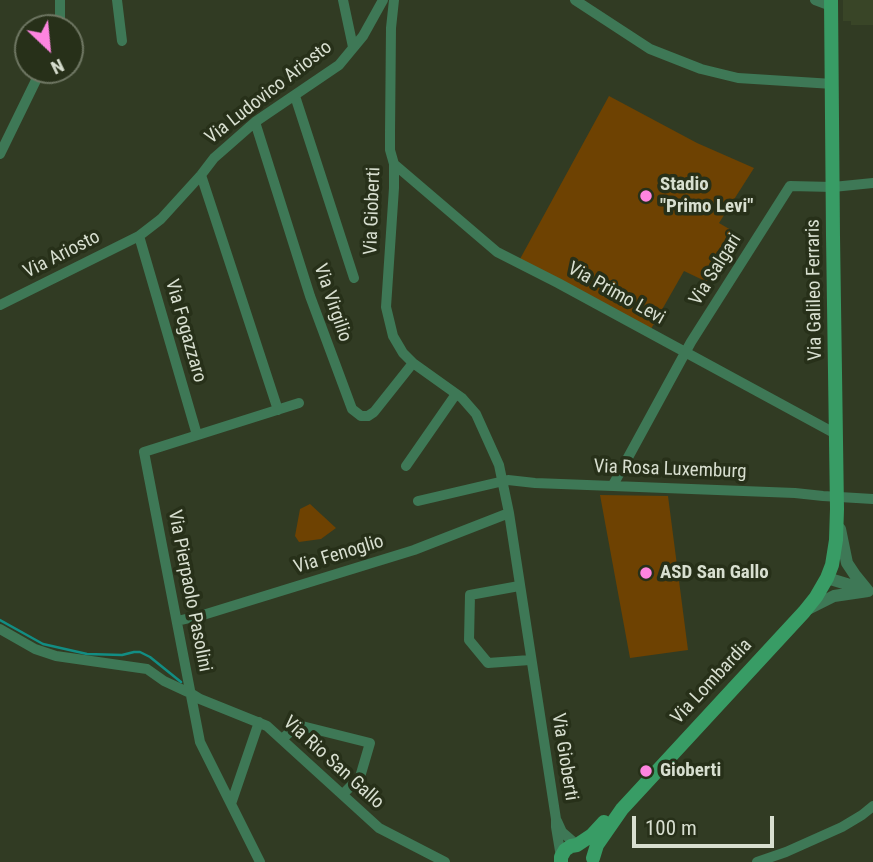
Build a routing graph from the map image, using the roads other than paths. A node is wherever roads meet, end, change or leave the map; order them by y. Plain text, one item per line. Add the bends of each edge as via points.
1 (117, 0) edge
2 (343, 0) edge
3 (383, 0) edge
4 (394, 0) edge
5 (575, 0) edge
6 (815, 0) edge
7 (831, 3) edge
8 (122, 41) dead end
9 (353, 47) junction
10 (34, 84) edge
11 (833, 84) junction
12 (295, 96) junction
13 (255, 122) junction
14 (0, 154) edge
15 (394, 164) junction
16 (201, 175) junction
17 (873, 183) edge
18 (833, 187) junction
19 (139, 236) junction
20 (354, 278) dead end
21 (0, 305) edge
22 (685, 352) junction
23 (413, 362) junction
24 (456, 394) junction
25 (299, 403) dead end
26 (278, 410) junction
27 (836, 434) junction
28 (197, 435) junction
29 (406, 466) dead end
30 (502, 481) junction
31 (613, 485) junction
32 (873, 499) edge
33 (418, 501) dead end
34 (837, 503) junction
35 (509, 513) junction
36 (827, 578) junction
37 (519, 586) junction
38 (871, 591) edge
39 (804, 612) junction
40 (177, 621) junction
41 (0, 629) edge
42 (530, 660) junction
43 (192, 694) junction
44 (259, 722) junction
45 (282, 739) junction
46 (343, 794) junction
47 (231, 804) junction
48 (873, 806) edge
49 (622, 809) junction
50 (556, 819) junction
51 (577, 845) junction
52 (561, 859) edge
53 (593, 861) edge
54 (260, 862) edge
55 (445, 862) edge
56 (757, 862) edge

1 - 8 street
2 - 9 street
3 - 9 street, Via Ludovico Ariosto
4 - 15 street, Via Gioberti via 390,133
5 - 11 street via 650,49 701,69 738,78
6 - 7 street
7 - 11 main road, Via Galileo Ferraris
9 - 12 street, Via Ludovico Ariosto via 339,65
10 - 14 street
11 - 18 main road, Via Galileo Ferraris
12 - 13 street, Via Ludovico Ariosto
12 - 20 street
13 - 16 street, Via Ludovico Ariosto
13 - 23 street, Via Virgilio via 352,410 361,416 374,412
15 - 22 street, Via Primo Levi via 497,252
15 - 23 street, Via Gioberti via 386,307 393,336
16 - 19 street, Via Ludovico Ariosto
16 - 26 street
17 - 18 street
18 - 22 street, Via Salgari via 790,186
18 - 27 main road, Via Galileo Ferraris
19 - 21 street, Via Ariosto
19 - 28 street, Via Fogazzaro
22 - 27 street, Via Primo Levi
22 - 31 street, Via Salgari
23 - 24 street, Via Gioberti
24 - 29 street
24 - 30 street, Via Gioberti via 476,414
25 - 26 street, Via Pierpaolo Pasolini
26 - 28 street, Via Pierpaolo Pasolini
27 - 34 main road, Via Galileo Ferraris
28 - 40 street, Via Pierpaolo Pasolini via 144,452
30 - 31 street, Via Rosa Luxemburg
30 - 33 street
30 - 35 street, Via Gioberti
31 - 34 street, Via Rosa Luxemburg via 795,492
32 - 34 street, Via Rosa Luxemburg
34 - 36 main road, Via Galileo Ferraris via 835,551
34 - 38 street via 847,563
35 - 37 street, Via Gioberti
35 - 40 street, Via Fenoglio via 414,550
36 - 38 street
36 - 39 main road, Via Lombardia
37 - 42 street, Via Gioberti
37 - 42 street via 470,594 469,640 488,663
38 - 39 street via 834,596
39 - 49 main road, Via Lombardia
40 - 43 street, Via Pierpaolo Pasolini
41 - 43 street, Via Rio San Gallo via 56,656 147,669
42 - 50 street, Via Gioberti
43 - 44 street, Via Rio San Gallo
43 - 47 street, Via Pierpaolo Pasolini via 200,742
44 - 45 street, Via Rio San Gallo
44 - 47 street
45 - 46 street, Via Rio San Gallo
45 - 46 street via 298,725 370,743 360,777
46 - 55 street, Via Rio San Gallo via 379,828
47 - 54 street, Via Pierpaolo Pasolini
48 - 56 street via 842,827
49 - 51 main road, Via Lombardia
49 - 53 main road, Via Lombardia via 597,845
50 - 51 street via 562,832
50 - 52 street, Via Gioberti
51 - 52 main road, Via Lombardia via 568,847
51 - 53 main road via 586,848

